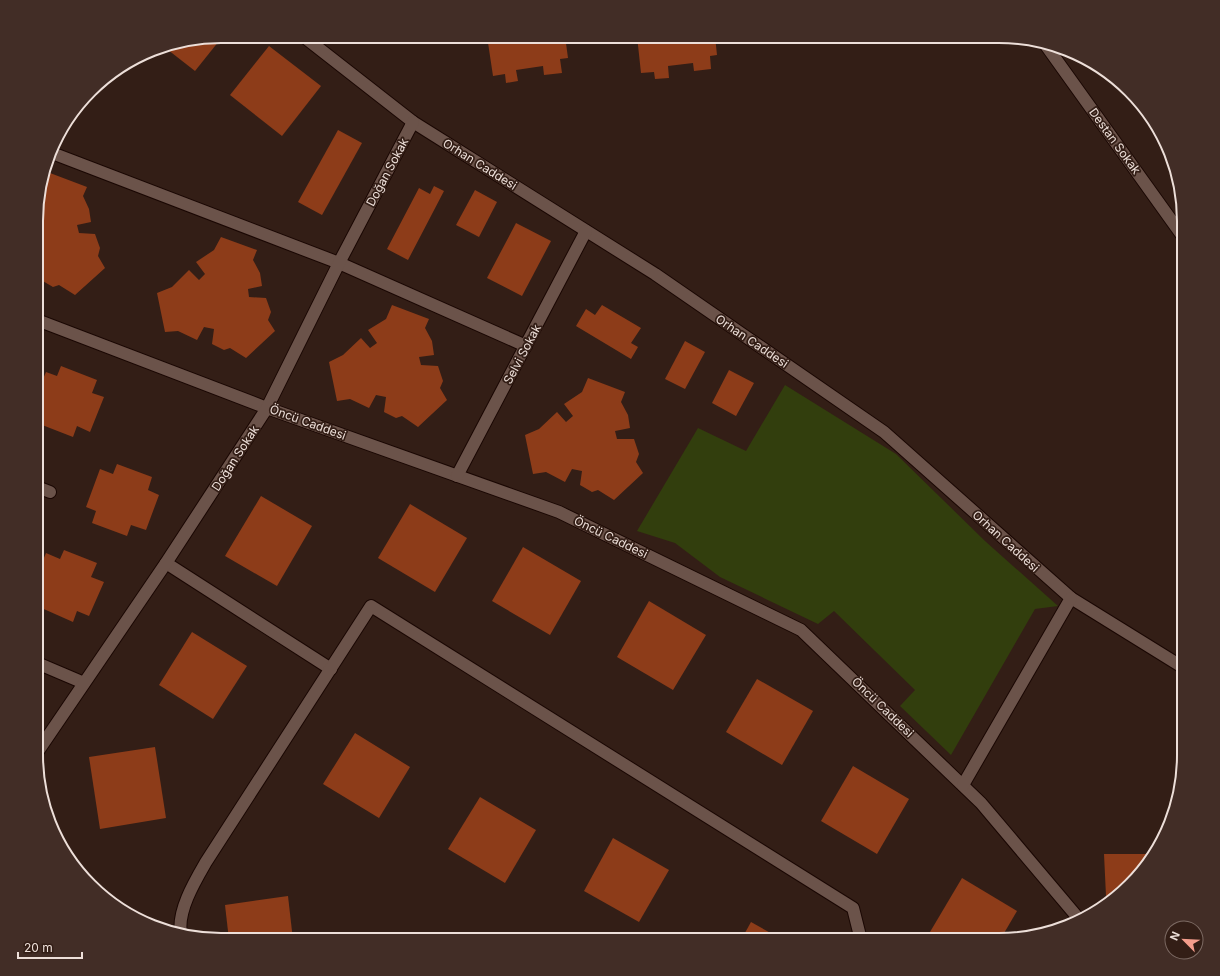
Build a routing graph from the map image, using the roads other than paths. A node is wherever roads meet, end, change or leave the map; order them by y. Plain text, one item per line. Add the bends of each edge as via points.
1 (312, 43) edge
2 (1051, 51) edge
3 (413, 122) junction
4 (56, 155) edge
5 (1177, 228) edge
6 (586, 231) junction
7 (339, 263) junction
8 (43, 322) edge
9 (526, 346) junction
10 (267, 408) junction
11 (457, 476) junction
12 (43, 489) edge
13 (50, 492) dead end
14 (166, 563) junction
15 (1071, 598) junction
16 (1177, 664) edge
17 (43, 666) edge
18 (330, 669) junction
19 (84, 683) junction
20 (43, 744) edge
21 (963, 785) junction
22 (1076, 916) edge
23 (180, 928) edge
24 (859, 933) edge

1 - 3 street, Orhan Caddesi
2 - 5 street, Destan Sokak
3 - 6 street, Orhan Caddesi
3 - 7 street, Doğan Sokak
4 - 7 street
6 - 9 street, Selvi Sokak
6 - 15 street, Orhan Caddesi via 662,279 884,432
7 - 9 street
7 - 10 street, Doğan Sokak
8 - 10 street, Öncü Caddesi
9 - 11 street, Selvi Sokak
10 - 11 street, Öncü Caddesi
10 - 14 street, Doğan Sokak
11 - 21 street, Öncü Caddesi via 559,512 802,630
12 - 13 street
14 - 18 street
14 - 19 street, Doğan Sokak
15 - 16 street, Orhan Caddesi
15 - 21 street
17 - 19 street
18 - 23 street via 206,862 188,895
18 - 24 street via 371,606 853,908
19 - 20 street, Doğan Sokak
21 - 22 street, Öncü Caddesi

